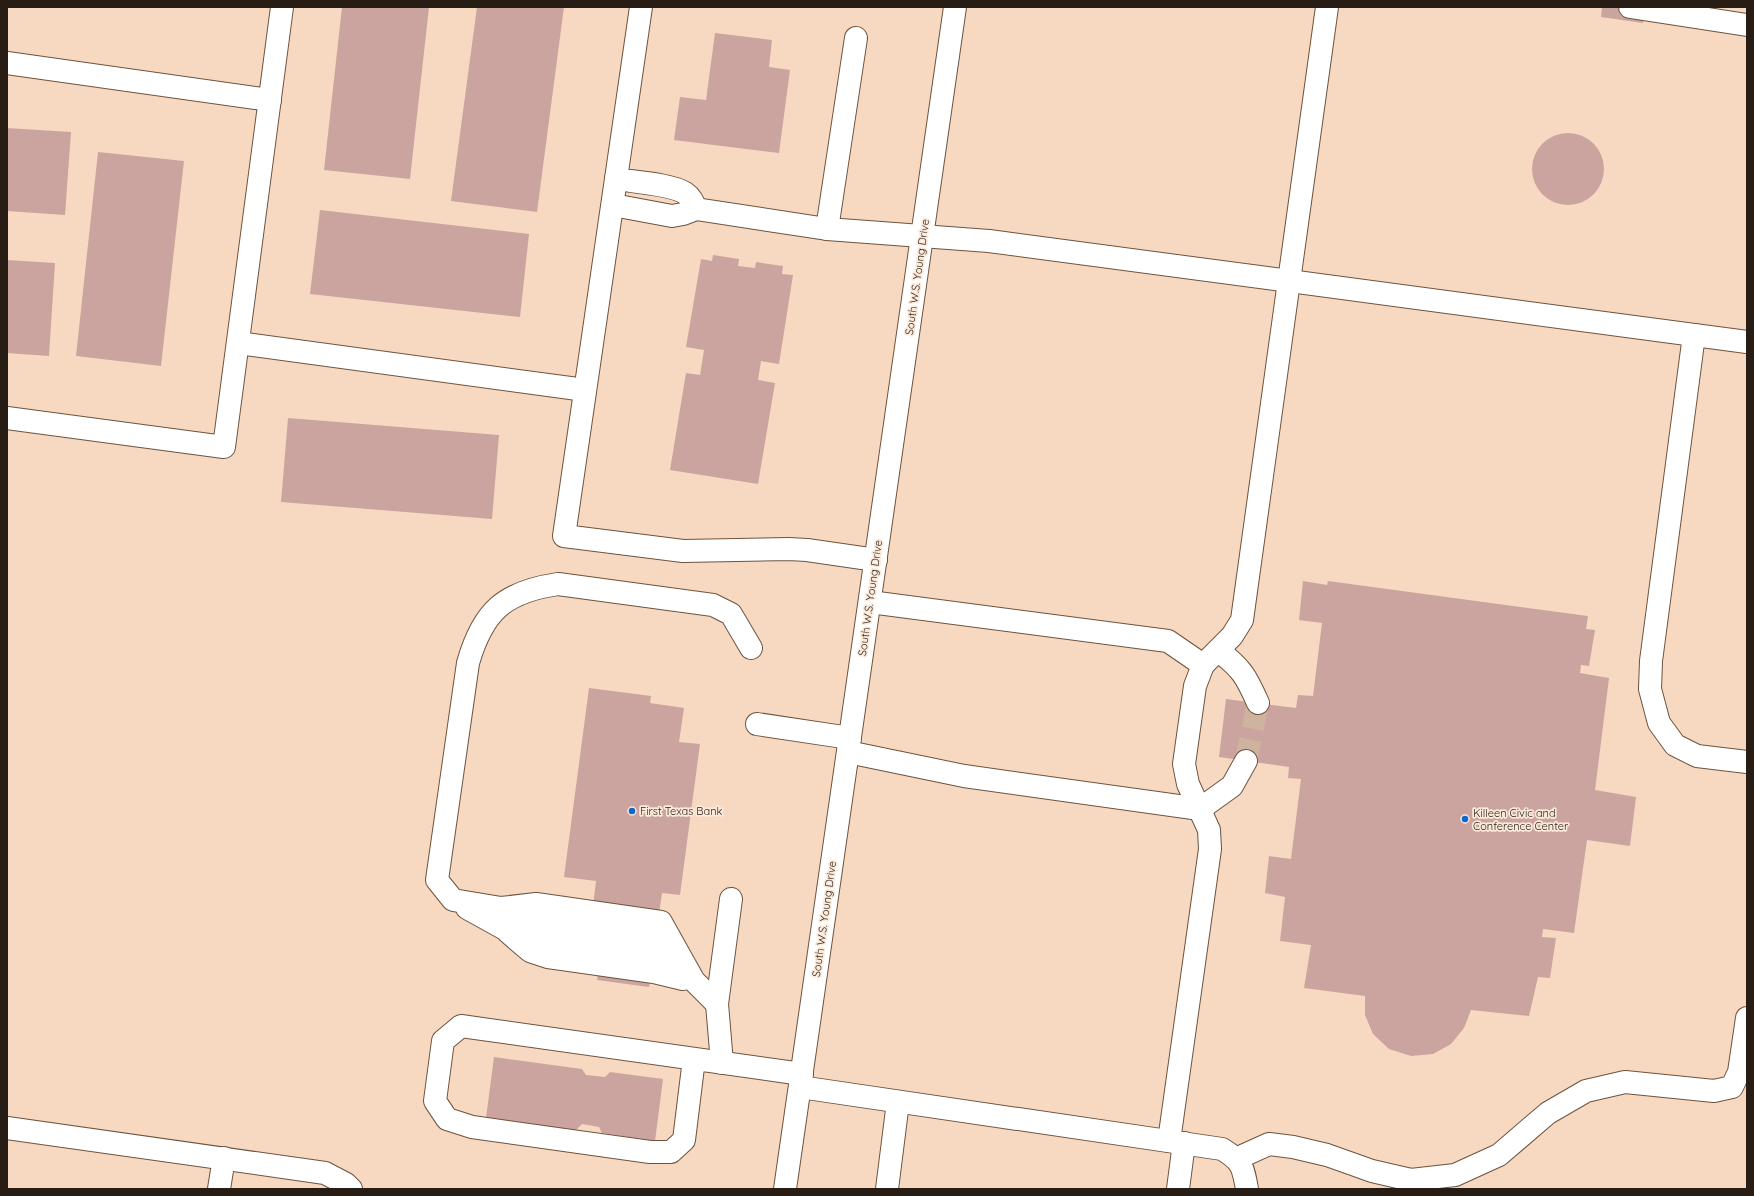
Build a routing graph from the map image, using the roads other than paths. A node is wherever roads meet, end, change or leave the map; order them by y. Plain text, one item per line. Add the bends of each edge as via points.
1 (282, 7) edge
2 (641, 7) edge
3 (955, 7) edge
4 (1328, 7) edge
5 (1630, 7) edge
6 (1747, 24) edge
7 (856, 38) dead end
8 (7, 63) edge
9 (270, 100) junction
10 (616, 179) junction
11 (613, 205) junction
12 (696, 209) junction
13 (827, 229) junction
14 (923, 236) junction
15 (1290, 281) junction
16 (1694, 335) junction
17 (1747, 342) edge
18 (238, 343) junction
19 (585, 390) junction
20 (7, 418) edge
21 (876, 560) junction
22 (870, 602) junction
23 (751, 648) dead end
24 (1211, 658) junction
25 (1258, 703) tunnel mouth
26 (758, 724) dead end
27 (849, 745) junction
28 (1246, 761) tunnel mouth
29 (1747, 762) edge
30 (1200, 809) junction
31 (731, 899) dead end
32 (453, 900) junction
33 (694, 981) junction
34 (717, 1004) junction
35 (1747, 1018) edge
36 (694, 1059) junction
37 (722, 1063) junction
38 (801, 1081) junction
39 (898, 1102) junction
40 (7, 1128) edge
41 (1177, 1142) junction
42 (224, 1158) junction
43 (1238, 1158) junction
44 (219, 1189) edge
45 (351, 1189) edge
46 (785, 1189) edge
47 (887, 1189) edge
48 (1178, 1189) edge
49 (1247, 1189) edge

1 - 9 main road
2 - 10 main road
3 - 14 main road, South W.S. Young Drive
4 - 15 main road
5 - 6 main road
7 - 13 main road
8 - 9 main road
9 - 18 main road
10 - 11 main road
10 - 12 main road via 675,189 685,193
11 - 12 main road via 672,216
11 - 19 main road
12 - 13 main road
13 - 14 main road
14 - 15 main road via 989,241
14 - 21 main road, South W.S. Young Drive
15 - 16 main road
15 - 24 main road via 1242,620 1232,636
16 - 17 main road
16 - 29 main road via 1651,661 1650,689 1660,722 1675,745 1697,756
18 - 19 main road
18 - 20 main road via 224,447
19 - 21 main road via 564,536 683,551 795,549
21 - 22 main road, South W.S. Young Drive
22 - 24 main road via 1168,641
22 - 27 main road, South W.S. Young Drive
23 - 32 main road via 731,614 713,606 558,584 537,587 517,594 499,607 485,620 474,640 468,663 437,880
24 - 25 main road via 1237,665
24 - 30 main road via 1195,686 1184,764 1188,784
26 - 27 main road
27 - 30 main road via 964,776
27 - 38 main road, South W.S. Young Drive
28 - 30 main road via 1232,786
30 - 41 main road via 1209,830 1210,850
31 - 34 main road
32 - 33 main road via 505,930 657,956
32 - 33 main road via 501,908 536,904 661,922
33 - 34 main road
34 - 37 main road
35 - 43 main road via 1739,1072 1732,1087 1714,1091 1625,1082 1586,1090 1548,1113 1499,1155 1455,1175 1411,1180 1372,1171 1327,1155 1269,1144
36 - 36 main road via 461,1026 443,1041 435,1101 447,1119 472,1127 650,1152 671,1152 684,1140
36 - 37 main road
37 - 38 main road
38 - 39 main road
38 - 46 main road, South W.S. Young Drive
39 - 41 main road
39 - 47 main road
40 - 42 main road
41 - 43 main road via 1222,1149
41 - 48 main road
42 - 44 main road
42 - 45 main road via 325,1173
43 - 49 main road

